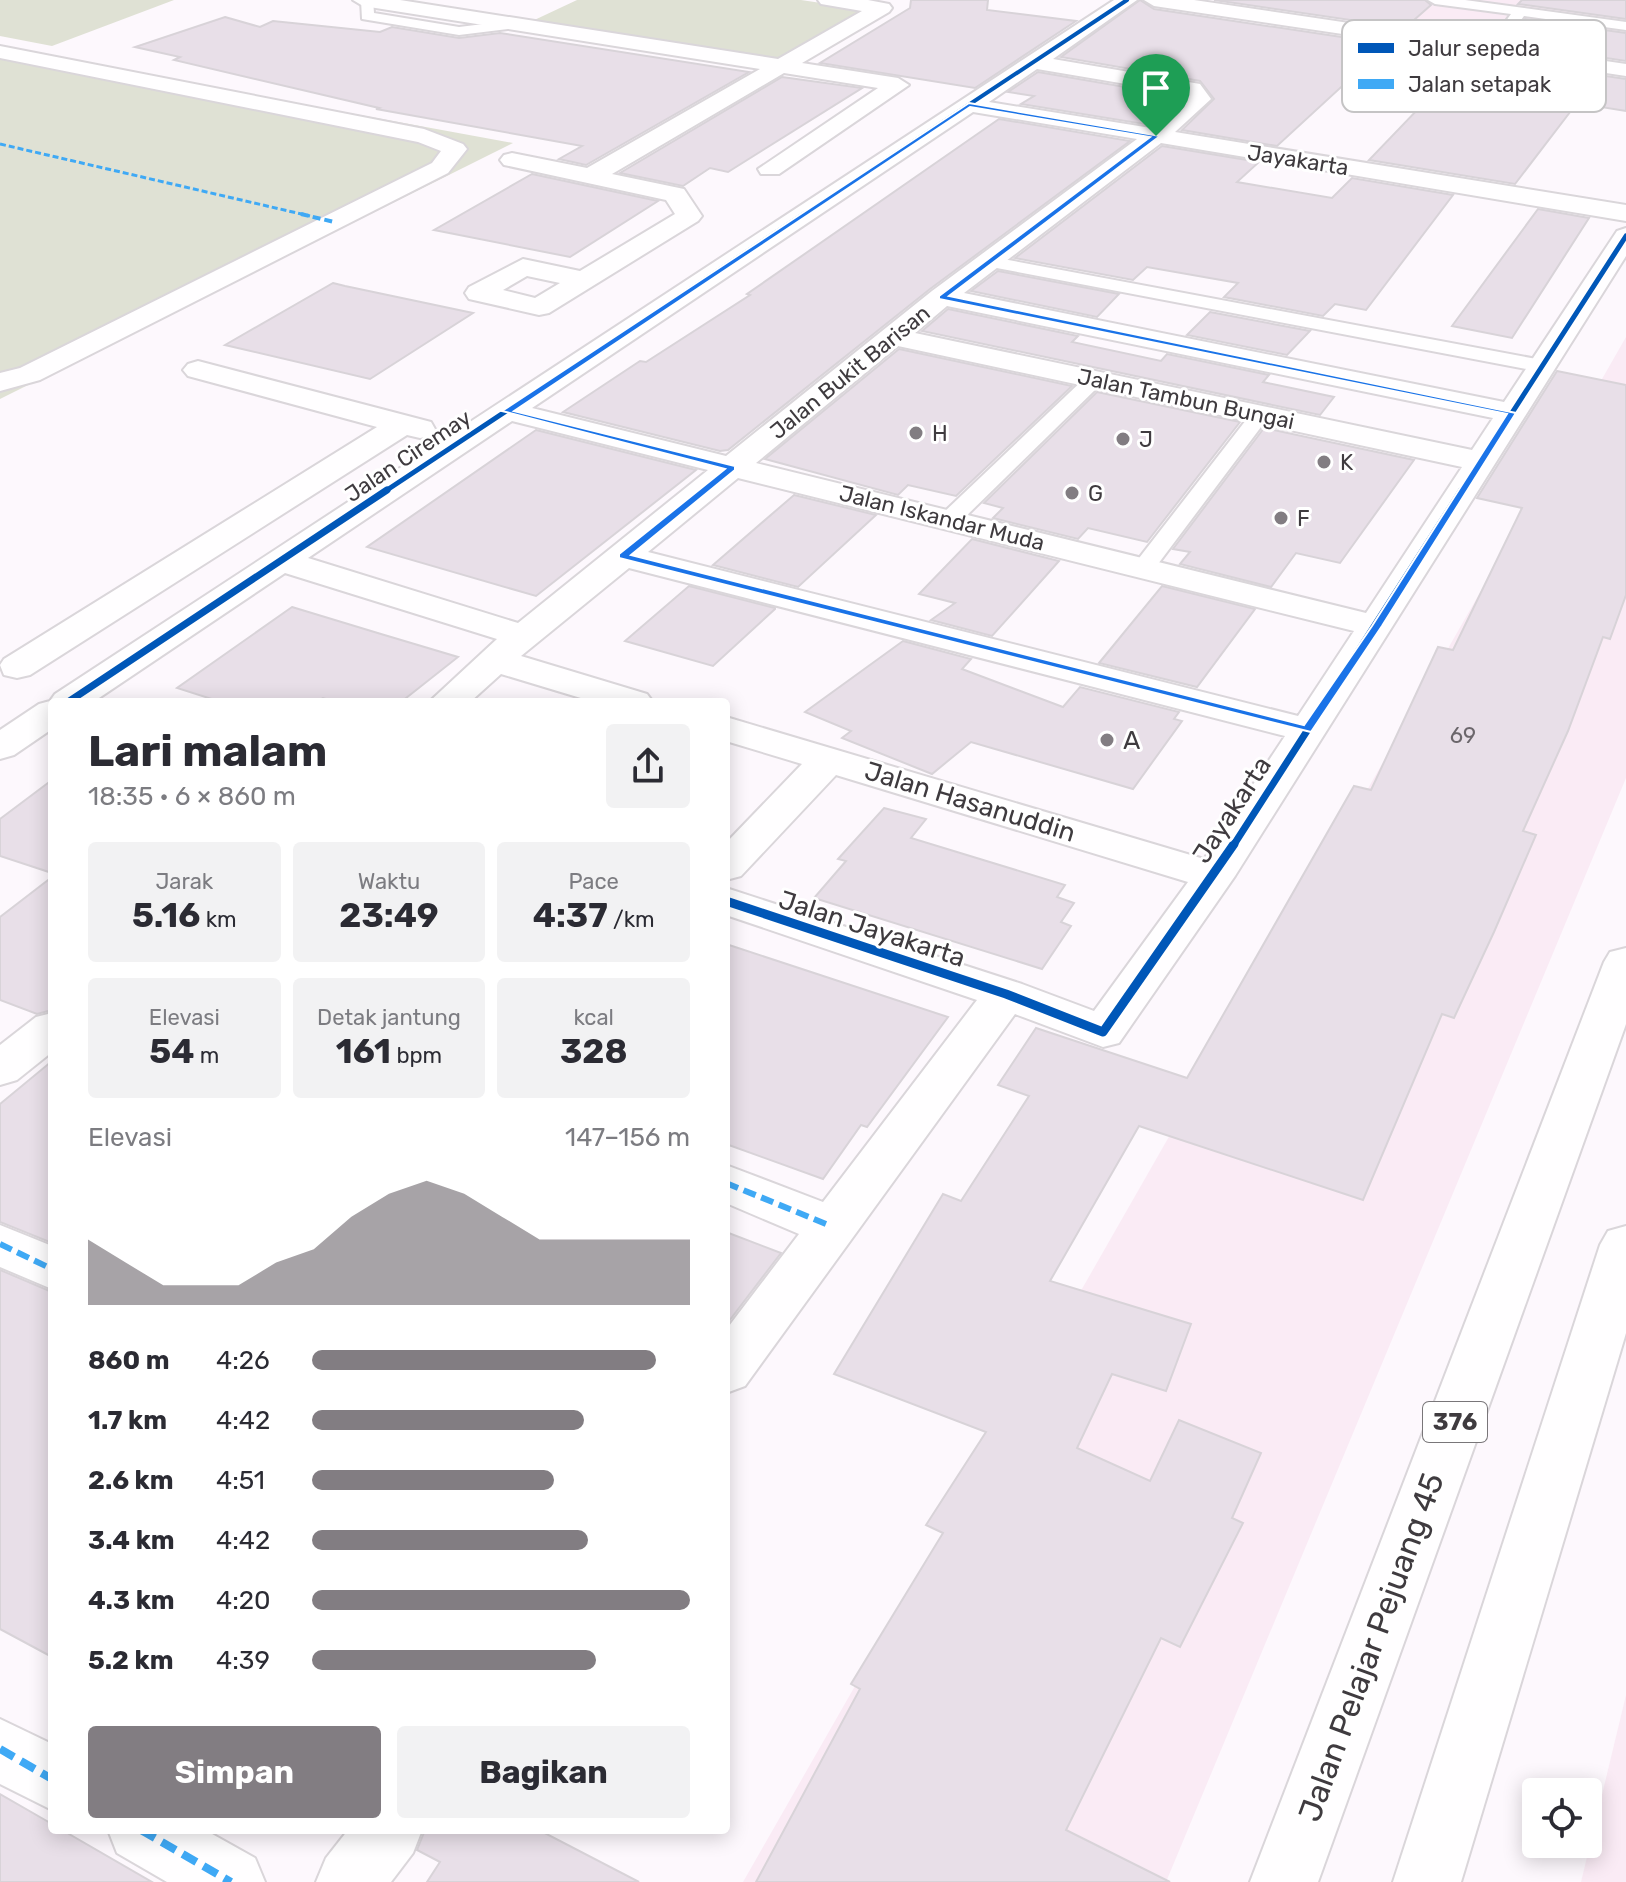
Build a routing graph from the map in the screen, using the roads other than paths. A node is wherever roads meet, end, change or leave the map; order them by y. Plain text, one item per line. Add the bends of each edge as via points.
1 (365, 0) edge
2 (828, 0) edge
3 (1127, 0) edge
4 (1154, 0) edge
5 (1435, 0) edge
6 (555, 6) dead end
7 (1341, 8) dead end
8 (1521, 11) junction
9 (1513, 20) edge
10 (1584, 20) edge
11 (1606, 23) edge
12 (517, 24) junction
13 (1316, 25) junction
14 (1626, 26) edge
15 (1342, 29) edge
16 (0, 52) edge
17 (1034, 62) junction
18 (785, 66) junction
19 (1606, 67) edge
20 (1626, 70) edge
21 (969, 105) junction
22 (1156, 136) junction
23 (512, 160) dead end
24 (770, 169) dead end
25 (591, 176) junction
26 (1626, 213) edge
27 (1626, 236) edge
28 (992, 262) junction
29 (581, 279) dead end
30 (942, 297) junction
31 (894, 337) junction
32 (1542, 366) junction
33 (198, 370) dead end
34 (1094, 380) junction
35 (0, 382) edge
36 (506, 411) junction
37 (1512, 413) junction
38 (1260, 415) junction
39 (401, 425) junction
40 (465, 440) junction
41 (1479, 461) junction
42 (732, 468) junction
43 (949, 520) junction
44 (623, 556) junction
45 (281, 561) junction
46 (1144, 567) junction
47 (1377, 626) junction
48 (524, 636) junction
49 (494, 660) junction
50 (78, 695) edge
51 (100, 698) edge
52 (452, 698) edge
53 (621, 698) edge
54 (48, 715) edge
55 (730, 730) edge
56 (1307, 730) junction
57 (0, 747) edge
58 (828, 760) junction
59 (730, 863) edge
60 (1214, 876) junction
61 (730, 902) edge
62 (1626, 962) edge
63 (1006, 994) junction
64 (48, 1031) edge
65 (0, 1069) edge
66 (730, 1185) edge
67 (831, 1226) junction
68 (0, 1244) edge
69 (1626, 1245) edge
70 (48, 1267) edge
71 (730, 1365) edge
72 (0, 1749) edge
73 (48, 1777) edge
74 (148, 1834) edge
75 (386, 1834) edge
76 (231, 1882) edge
77 (350, 1882) edge
78 (1284, 1882) edge
79 (1427, 1882) edge

1 - 12 street
2 - 18 street via 882,8
3 - 17 street, Jalan Ciremay
4 - 13 street
5 - 8 lane
6 - 12 street
7 - 13 street
8 - 9 lane
8 - 10 lane
11 - 14 lane
12 - 18 street
13 - 15 street
16 - 35 street via 424,136 455,149 440,168 30,374
17 - 21 street, Jalan Ciremay
17 - 22 street, Jalan Bukit Barisan via 1192,89 1200,99
18 - 24 street via 898,85
18 - 25 street
19 - 20 street
21 - 22 street, Jayakarta
21 - 36 street, Jalan Ciremay
22 - 26 street, Jayakarta
22 - 28 street, Jalan Bukit Barisan
23 - 25 street
25 - 29 street via 675,194 689,216
27 - 32 street, Jayakarta
28 - 30 street, Jalan Bukit Barisan
28 - 32 lane
30 - 31 street, Jalan Bukit Barisan
30 - 37 street
31 - 34 street, Jalan Tambun Bungai
31 - 42 street, Jalan Bukit Barisan
32 - 37 street, Jayakarta
33 - 39 street
34 - 38 street, Jalan Tambun Bungai
34 - 43 lane
36 - 40 street, Jalan Ciremay
36 - 42 street, Jalan Iskandar Muda
37 - 41 street, Jayakarta
38 - 41 street, Jalan Tambun Bungai
38 - 46 lane
39 - 40 street
39 - 50 street, Jalan Ciremay via 17,667
40 - 45 street, Jalan Ciremay
41 - 47 street, Jayakarta
42 - 43 street, Jalan Iskandar Muda
42 - 44 street, Jalan Bukit Barisan
43 - 46 street, Jalan Iskandar Muda
44 - 48 street, Jalan Bukit Barisan
44 - 56 street
45 - 48 street
45 - 50 street, Jalan Ciremay
46 - 47 street, Jalan Iskandar Muda
47 - 56 street, Jayakarta
48 - 49 street, Jalan Bukit Barisan
49 - 52 street, Jalan Bukit Barisan
49 - 53 street
50 - 51 street
54 - 57 street
55 - 58 street, Jalan Hasanuddin
56 - 60 street, Jayakarta
58 - 59 street
58 - 60 street, Jalan Hasanuddin
60 - 63 street, Jayakarta via 1103,1032
61 - 63 street, Jalan Jayakarta
62 - 78 street, Jalan Pelajar Pejuang 45 / 376
63 - 67 street
64 - 65 street
66 - 67 street
67 - 71 street
68 - 70 street
69 - 79 street
72 - 73 street
74 - 76 street
75 - 77 street

